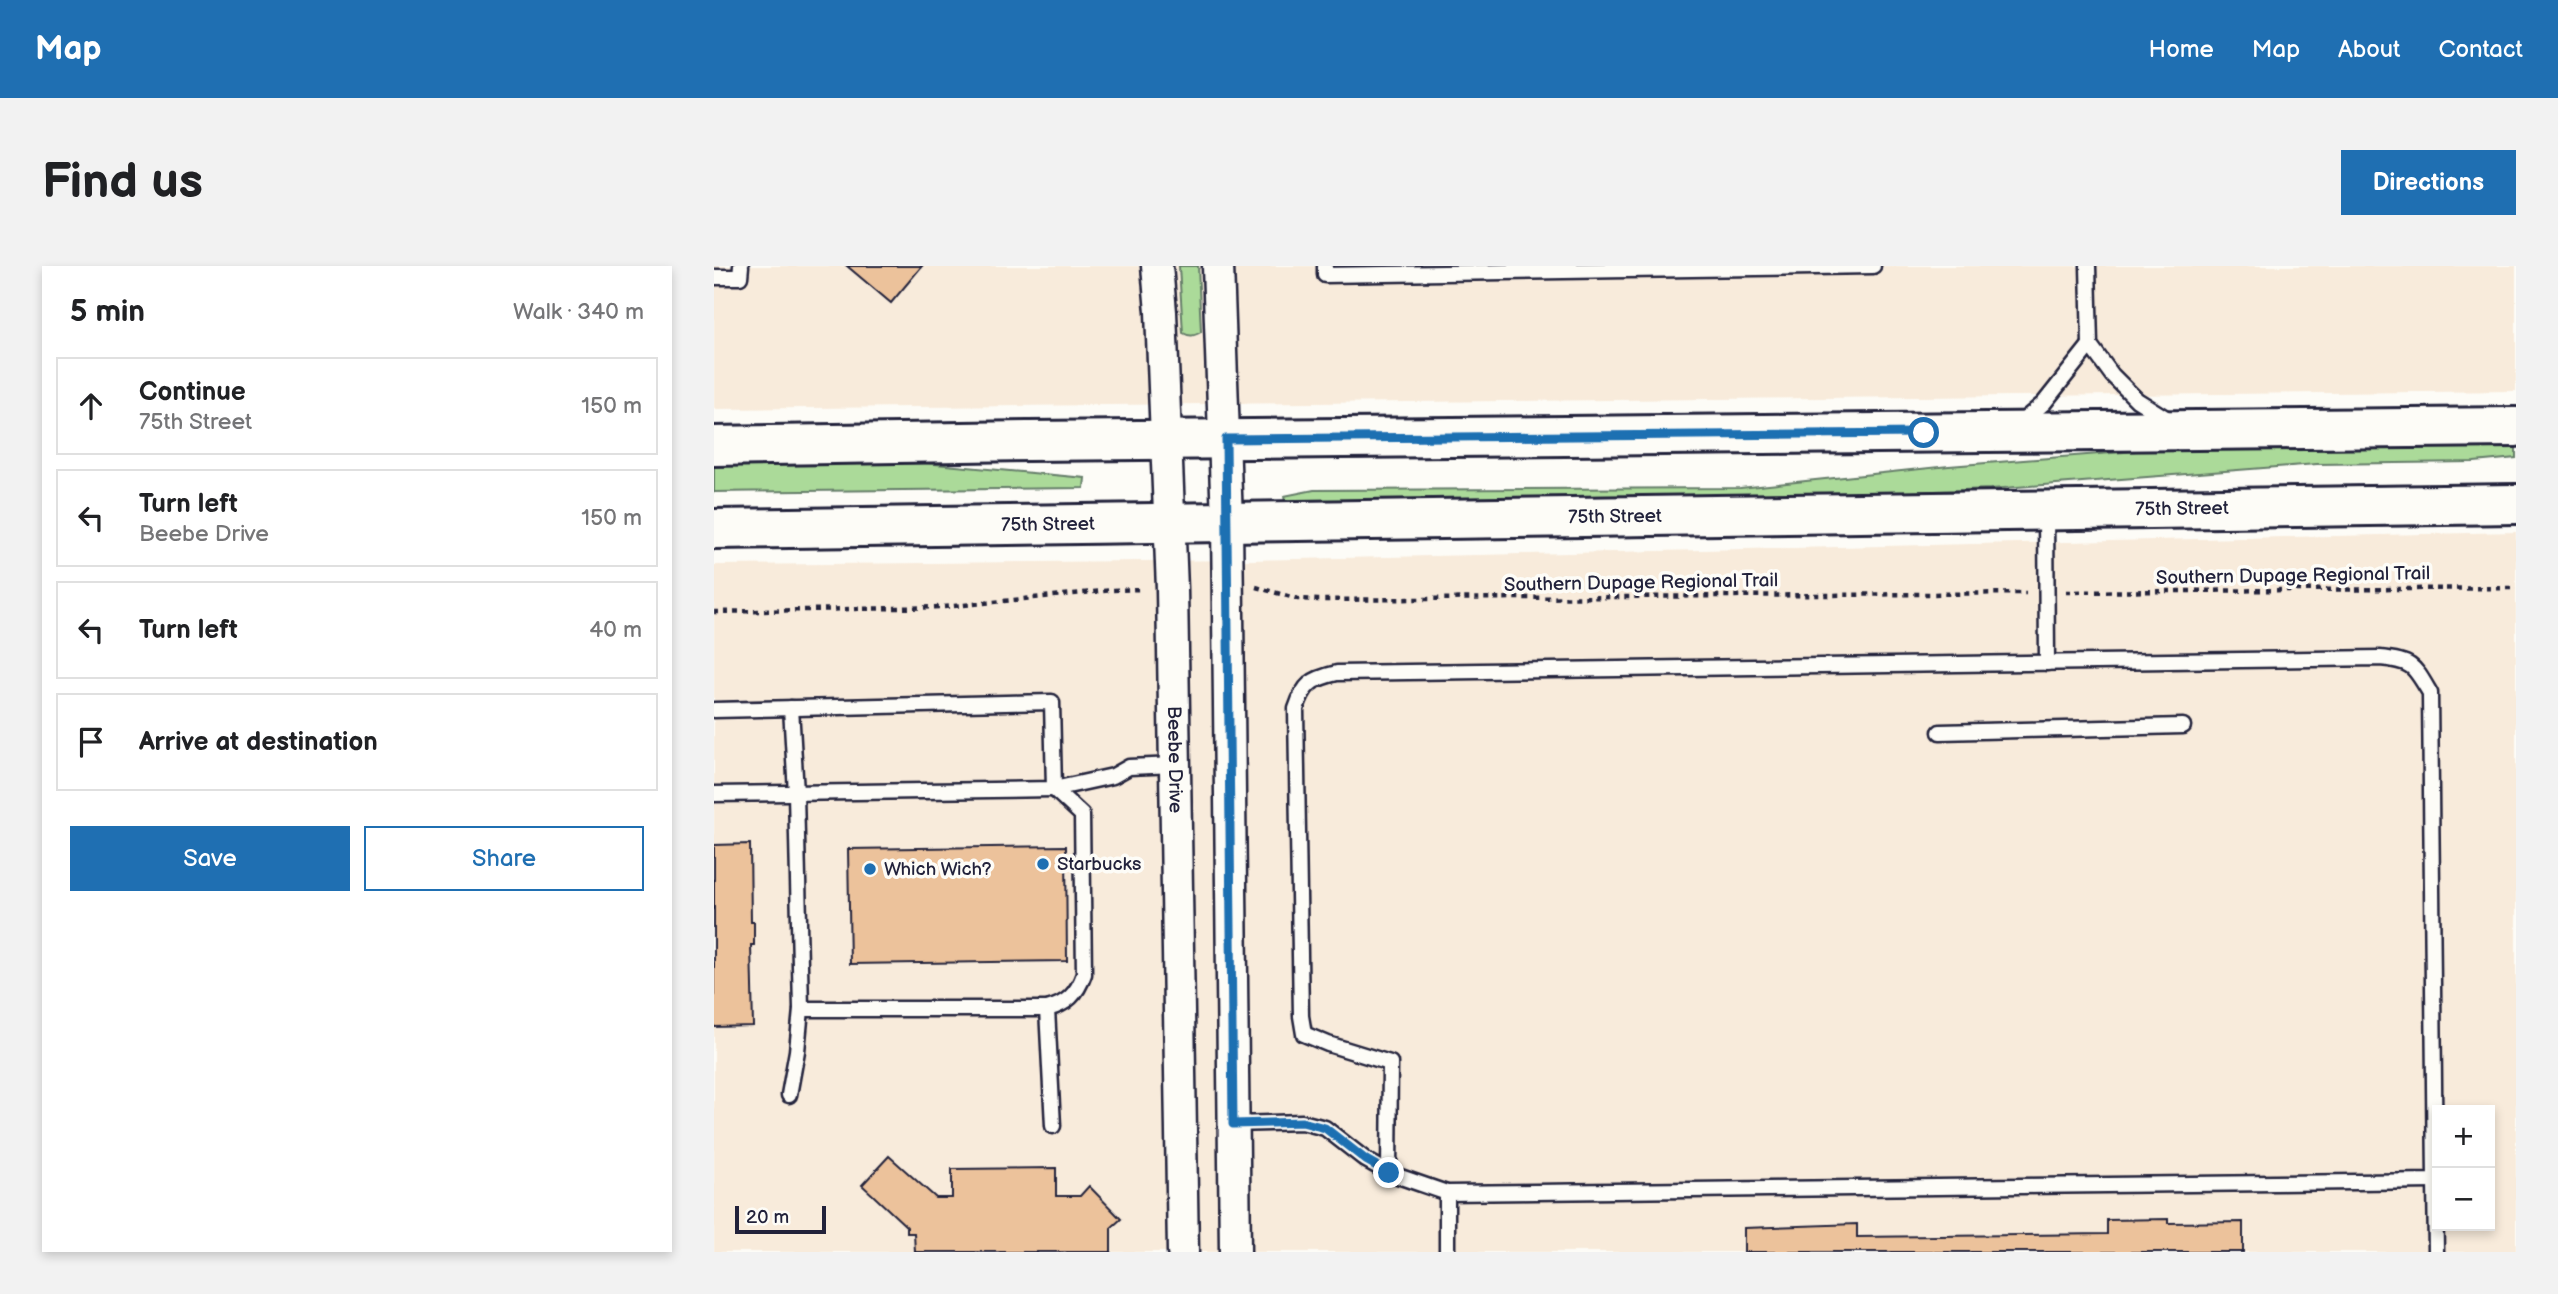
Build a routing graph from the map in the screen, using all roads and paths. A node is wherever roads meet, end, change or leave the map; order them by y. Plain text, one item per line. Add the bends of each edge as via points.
1 (741, 266) edge
2 (1157, 266) edge
3 (1218, 266) edge
4 (1325, 266) edge
5 (1873, 266) edge
6 (2088, 266) edge
7 (1494, 269) edge
8 (1535, 269) edge
9 (1410, 270) edge
10 (714, 277) edge
11 (2090, 345) junction
12 (2516, 427) edge
13 (2185, 430) junction
14 (2008, 432) junction
15 (1226, 439) junction
16 (1166, 440) junction
17 (714, 446) edge
18 (2516, 504) edge
19 (2046, 510) junction
20 (1227, 521) junction
21 (1169, 522) junction
22 (714, 530) edge
23 (1258, 587) dead end
24 (2516, 588) edge
25 (1130, 590) dead end
26 (2070, 592) dead end
27 (2027, 593) dead end
28 (714, 612) edge
29 (2047, 663) junction
30 (791, 708) junction
31 (714, 710) edge
32 (2183, 726) dead end
33 (1940, 732) dead end
34 (1175, 765) junction
35 (1054, 789) junction
36 (796, 793) junction
37 (714, 794) edge
38 (801, 1009) junction
39 (1047, 1009) junction
40 (789, 1095) dead end
41 (1233, 1124) junction
42 (1053, 1126) dead end
43 (2435, 1168) edge
44 (1389, 1173) junction
45 (2432, 1181) edge
46 (1447, 1193) junction
47 (2436, 1231) edge
48 (1183, 1252) edge
49 (1235, 1252) edge
50 (1447, 1252) edge
51 (2436, 1252) edge

1 - 10 lane via 740,277
2 - 16 street, Beebe Drive
3 - 15 street
4 - 9 lane via 1325,275
5 - 8 lane
6 - 11 lane
7 - 8 lane
7 - 9 lane
11 - 13 lane via 2137,401
11 - 14 lane via 2044,403
12 - 13 main road
13 - 14 main road
14 - 15 main road
15 - 16 main road
15 - 20 street
16 - 17 main road
16 - 21 street, Beebe Drive
18 - 19 main road, 75th Street
19 - 20 main road, 75th Street
19 - 29 lane
20 - 21 main road, 75th Street
20 - 41 street
21 - 22 main road, 75th Street
21 - 34 street, Beebe Drive
23 - 27 path, Southern Dupage Regional Trail via 1318,600
24 - 26 path, Southern Dupage Regional Trail
25 - 28 path via 944,607
29 - 43 lane via 2380,658 2415,668 2430,692
29 - 44 lane via 1337,673 1317,678 1302,691 1296,709 1301,1016 1304,1034 1390,1063
30 - 31 lane
30 - 35 lane via 1052,702
30 - 36 lane
32 - 33 lane
34 - 35 lane via 1129,768
34 - 48 street, Beebe Drive
35 - 36 lane
35 - 39 lane via 1082,815 1084,974 1072,998
36 - 37 lane
36 - 38 lane
38 - 39 lane
38 - 40 lane
39 - 42 lane
41 - 44 lane via 1302,1122 1325,1128
41 - 49 street
44 - 46 lane
45 - 46 lane
46 - 50 lane
47 - 51 lane

